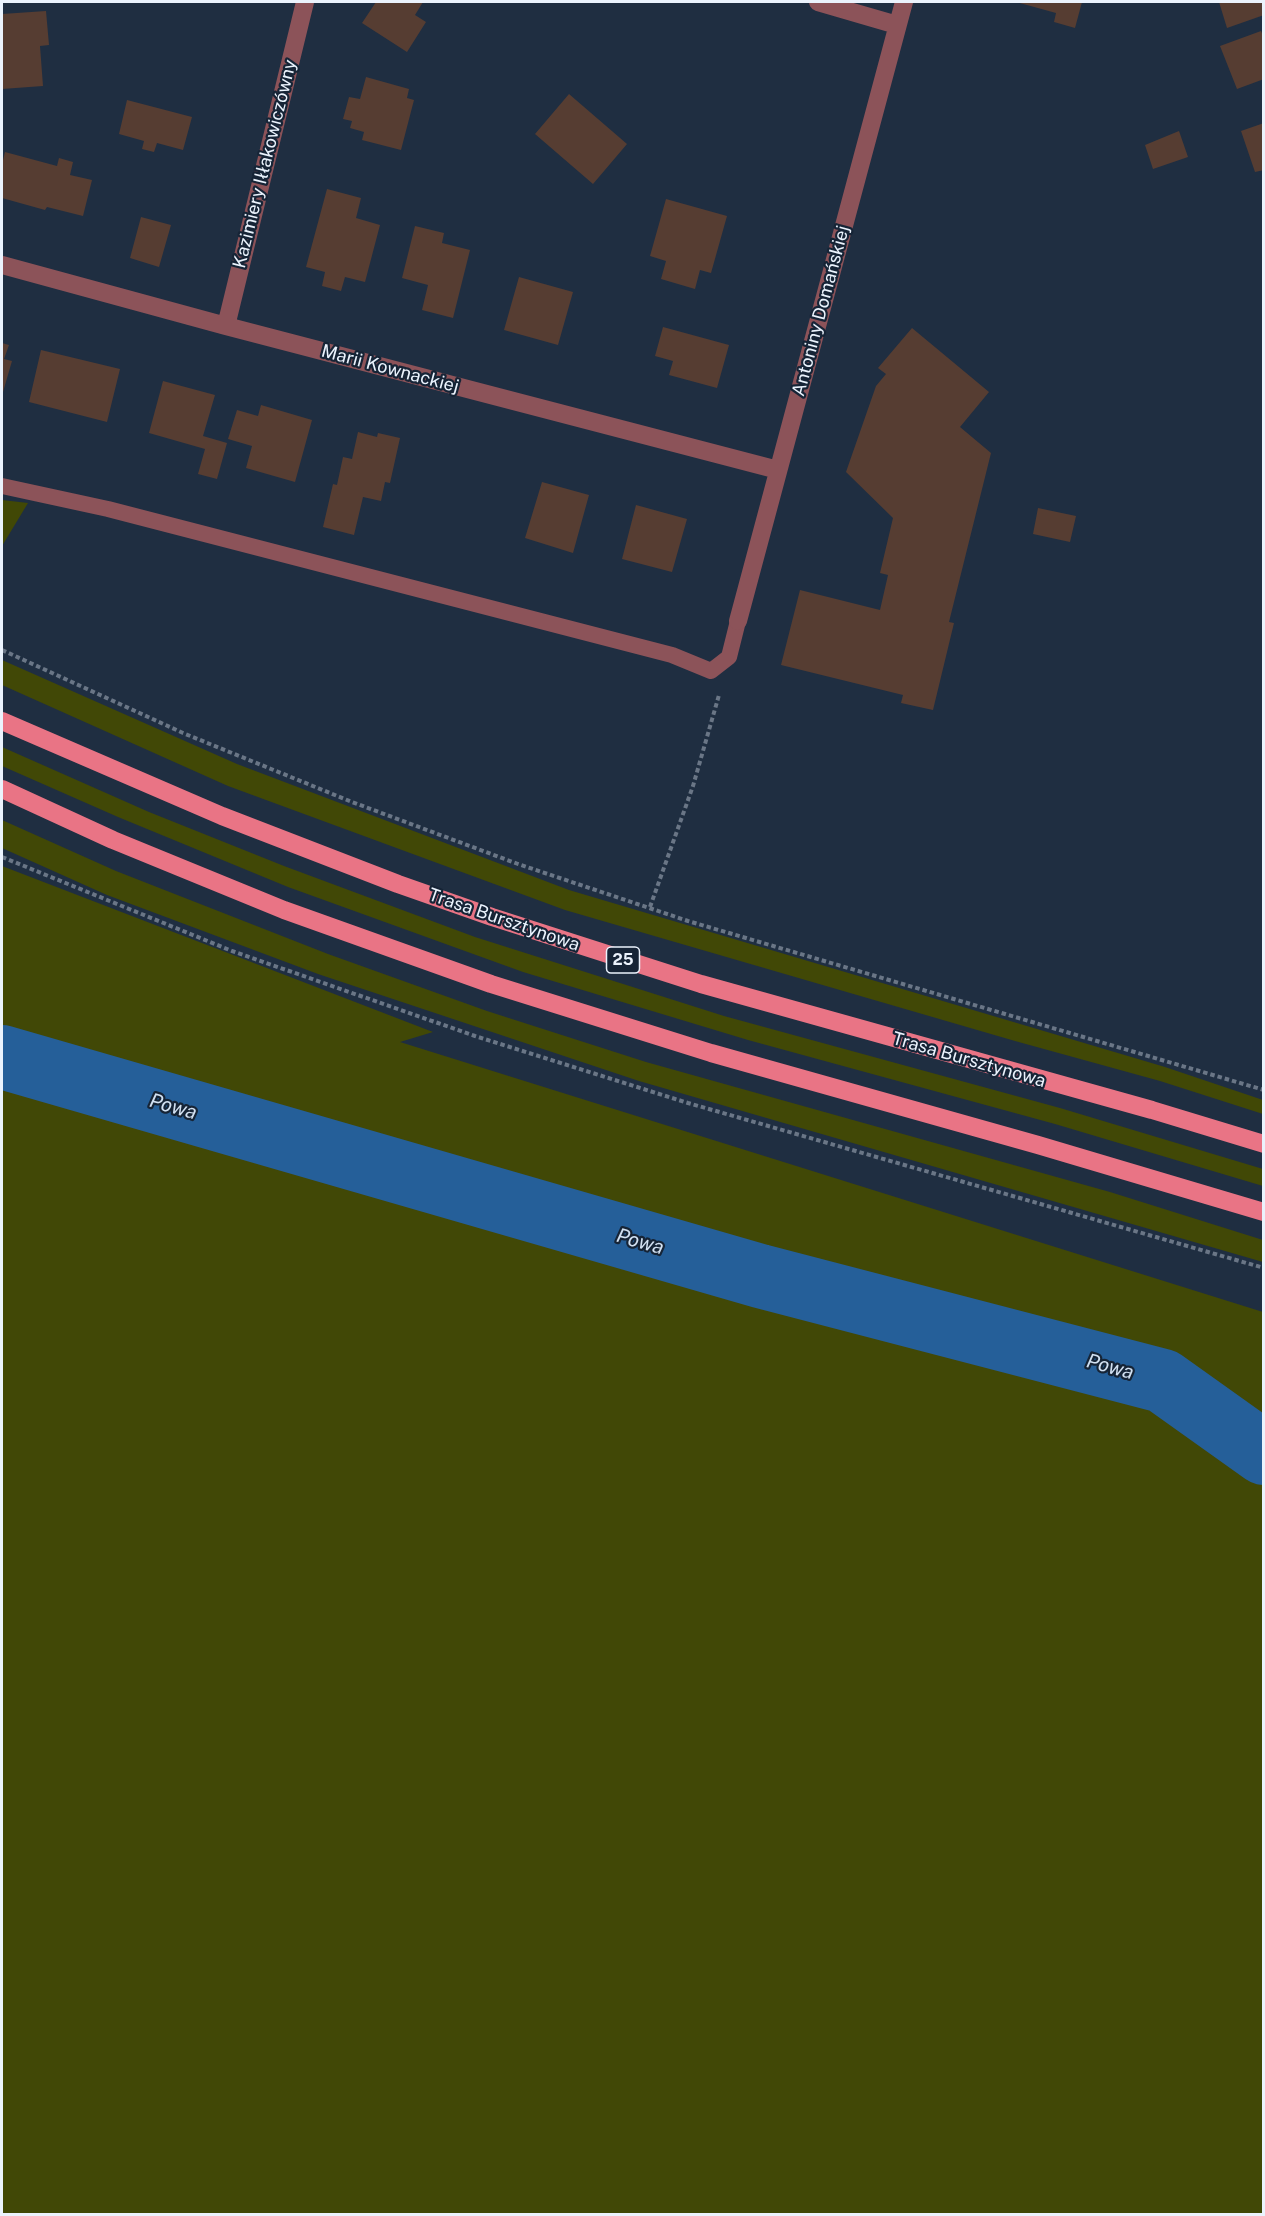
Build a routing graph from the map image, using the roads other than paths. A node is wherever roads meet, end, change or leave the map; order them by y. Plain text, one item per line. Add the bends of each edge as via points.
1 (305, 2) edge
2 (818, 2) edge
3 (904, 2) edge
4 (897, 25) junction
5 (2, 265) edge
6 (226, 326) junction
7 (778, 470) junction
8 (2, 486) edge
9 (738, 621) joint
10 (2, 721) edge
11 (2, 789) edge
12 (1263, 1144) edge
13 (1263, 1212) edge

1 - 6 street, Kazimiery Iłłakowiczówny
2 - 4 street
3 - 4 street, Antoniny Domańskiej
4 - 7 street, Antoniny Domańskiej
5 - 6 street, Marii Kownackiej
6 - 7 street, Marii Kownackiej
7 - 9 street, Antoniny Domańskiej
8 - 9 lane via 108,509 672,656 711,671 729,657
10 - 12 main road, Trasa Bursztynowa / 25 via 222,816 514,925 701,984
11 - 13 main road via 113,840 284,910 491,984 711,1053

